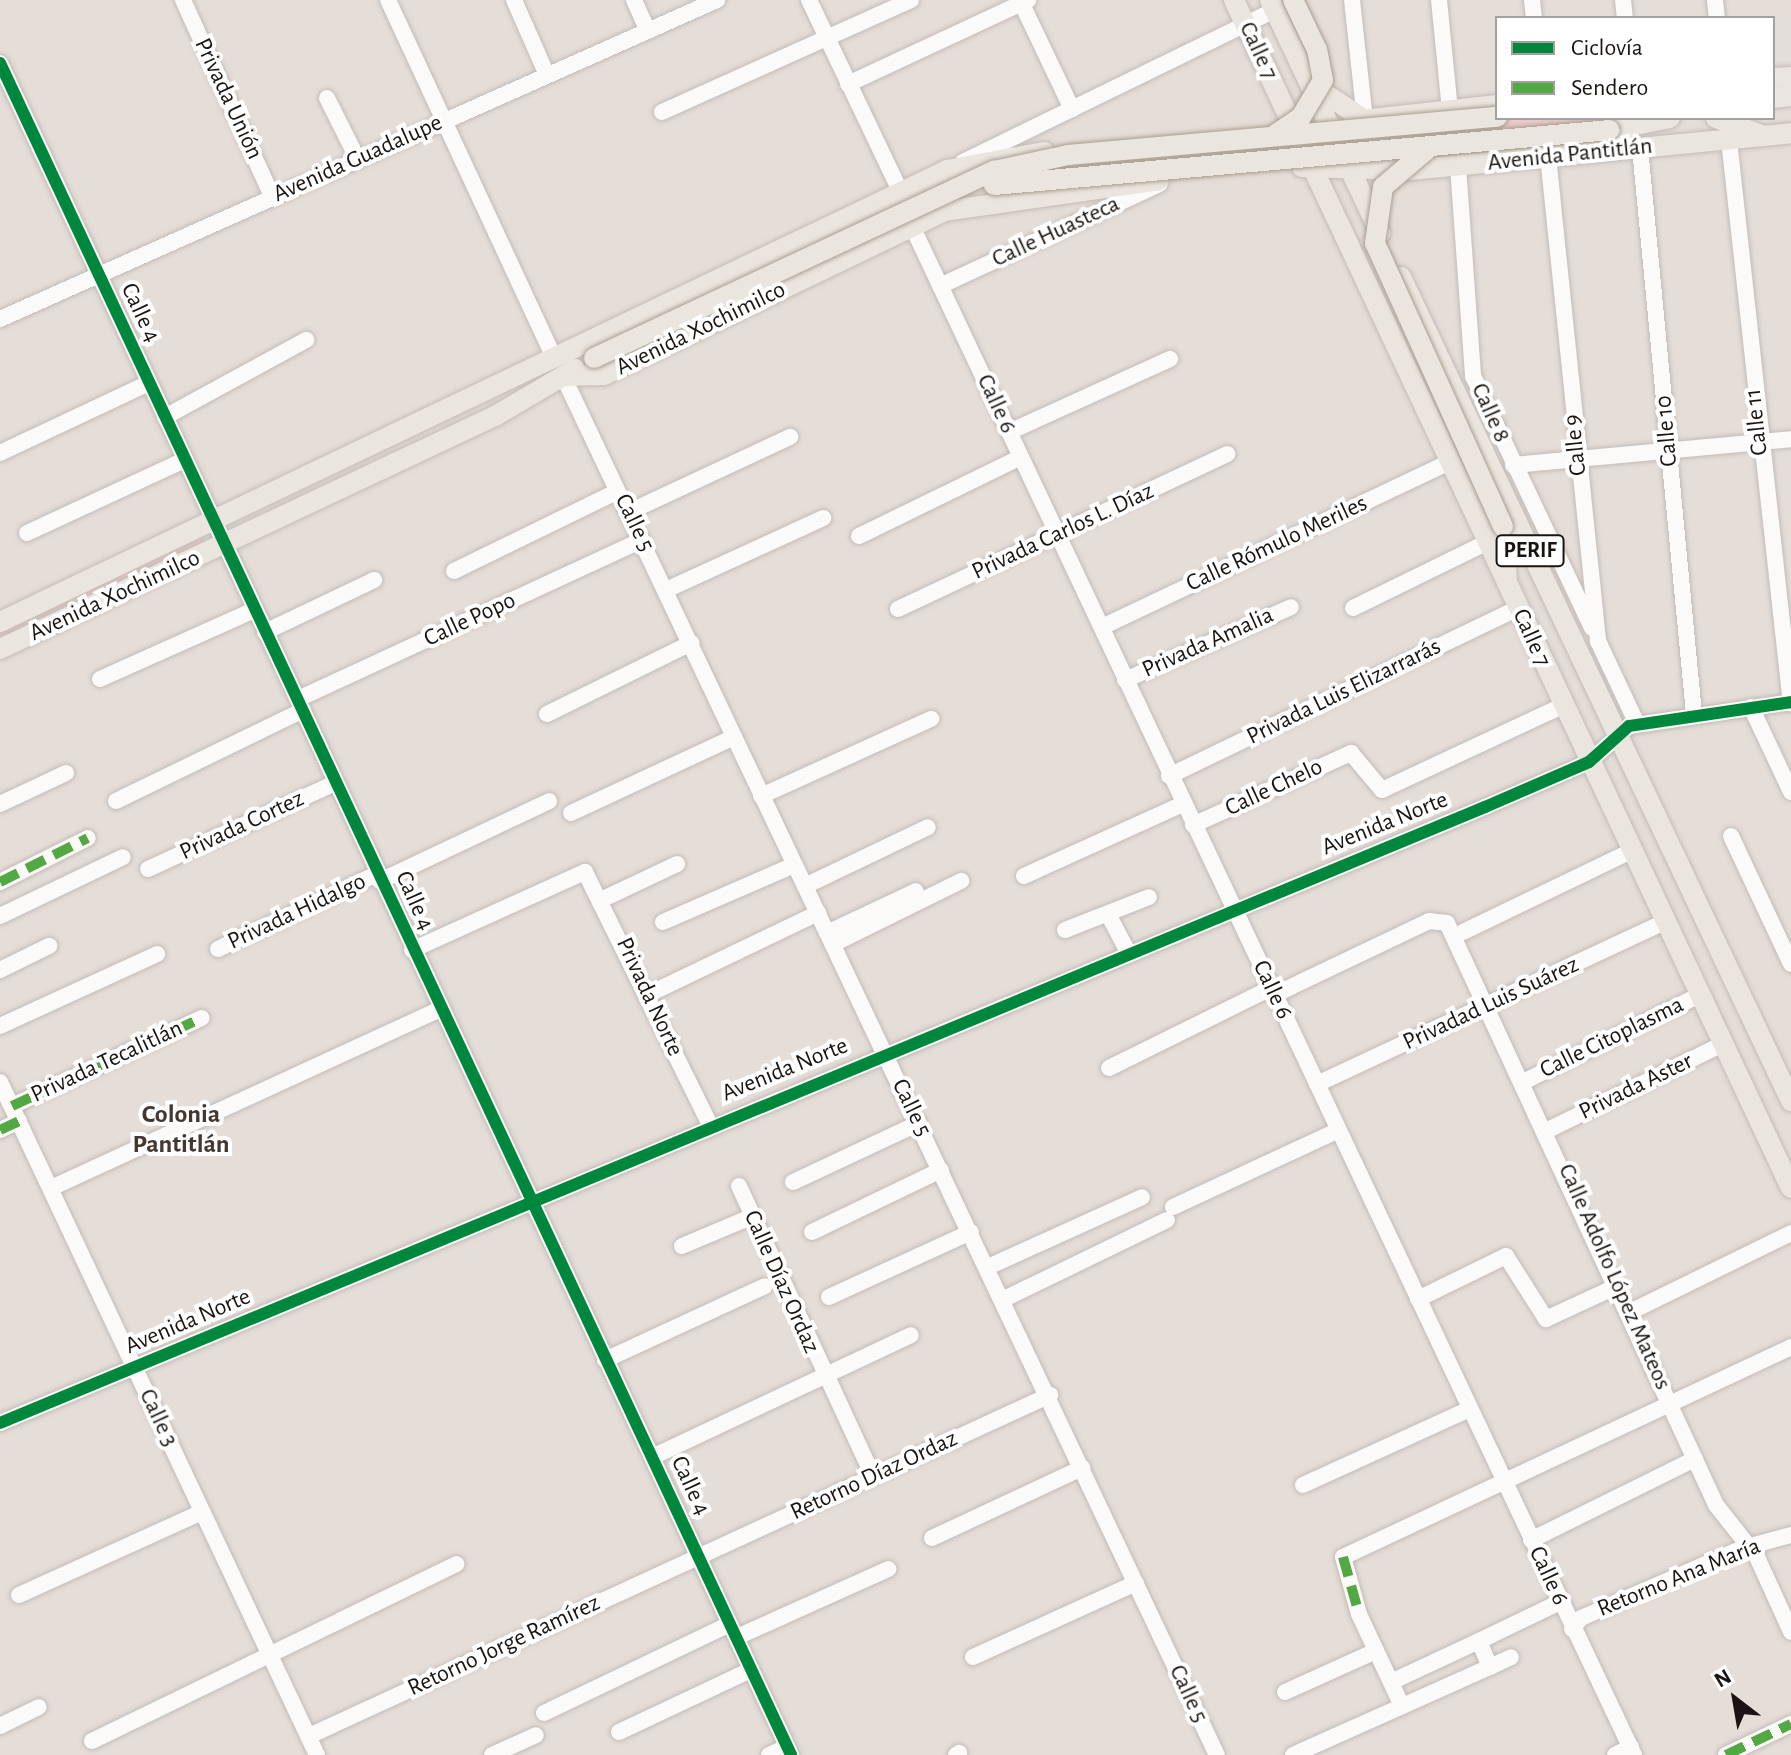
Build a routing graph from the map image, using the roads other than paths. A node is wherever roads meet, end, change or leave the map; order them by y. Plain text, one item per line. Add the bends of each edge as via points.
1 (183, 0) edge
2 (388, 0) edge
3 (514, 0) edge
4 (634, 0) edge
5 (717, 0) edge
6 (809, 0) edge
7 (911, 0) edge
8 (1234, 0) edge
9 (1293, 0) edge
10 (1352, 0) edge
11 (1439, 0) edge
12 (1023, 1) edge
13 (1272, 5) edge
14 (1246, 24) junction
15 (648, 31) junction
16 (828, 38) junction
17 (1, 68) edge
18 (547, 75) junction
19 (1307, 79) junction
20 (848, 84) junction
21 (327, 98) dead end
22 (1495, 105) edge
23 (1072, 109) junction
24 (1450, 110) junction
25 (662, 112) dead end
26 (1388, 116) junction
27 (1495, 117) edge
28 (443, 120) junction
29 (1365, 120) junction
30 (1653, 120) edge
31 (1721, 120) edge
32 (1328, 125) junction
33 (1295, 128) junction
34 (1247, 132) junction
35 (1791, 133) edge
36 (1273, 136) junction
37 (1763, 136) junction
38 (1729, 140) junction
39 (1431, 146) junction
40 (1640, 148) junction
41 (1548, 156) junction
42 (357, 158) junction
43 (1349, 165) junction
44 (1313, 166) junction
45 (1458, 166) junction
46 (1378, 167) junction
47 (947, 170) junction
48 (1250, 171) junction
49 (1171, 178) junction
50 (900, 191) junction
51 (273, 198) junction
52 (1365, 202) junction
53 (1336, 216) junction
54 (911, 224) junction
55 (98, 275) junction
56 (940, 286) junction
57 (0, 319) edge
58 (306, 340) dead end
59 (554, 357) junction
60 (1170, 359) dead end
61 (563, 376) junction
62 (149, 383) junction
63 (165, 417) junction
64 (1009, 432) junction
65 (790, 437) dead end
66 (1791, 439) edge
67 (1759, 442) junction
68 (1669, 452) junction
69 (0, 453) edge
70 (1227, 454) dead end
71 (1021, 457) junction
72 (184, 460) junction
73 (1577, 460) junction
74 (1452, 461) junction
75 (1513, 465) junction
76 (618, 491) junction
77 (629, 512) junction
78 (823, 518) dead end
79 (215, 523) junction
80 (27, 533) dead end
81 (1059, 534) junction
82 (859, 536) dead end
83 (642, 540) junction
84 (1488, 542) junction
85 (226, 545) junction
86 (454, 571) dead end
87 (374, 580) dead end
88 (1507, 584) junction
89 (666, 590) junction
90 (1291, 607) dead end
91 (1353, 608) dead end
92 (1518, 608) junction
93 (898, 609) dead end
94 (254, 610) junction
95 (0, 622) edge
96 (1102, 627) junction
97 (265, 632) junction
98 (1598, 641) junction
99 (691, 643) junction
100 (0, 649) edge
101 (100, 679) dead end
102 (1125, 680) junction
103 (1791, 703) edge
104 (300, 704) junction
105 (1562, 706) junction
106 (1751, 707) junction
107 (547, 714) dead end
108 (1694, 714) junction
109 (931, 719) dead end
110 (1637, 724) junction
111 (1616, 732) junction
112 (734, 737) junction
113 (1589, 762) junction
114 (66, 773) dead end
115 (1169, 776) junction
116 (335, 783) junction
117 (1791, 792) edge
118 (761, 796) junction
119 (116, 801) dead end
120 (549, 801) dead end
121 (0, 804) edge
122 (1183, 804) junction
123 (571, 813) dead end
124 (1193, 825) junction
125 (928, 827) dead end
126 (1731, 836) dead end
127 (88, 838) dead end
128 (1631, 851) junction
129 (123, 857) dead end
130 (677, 864) dead end
131 (794, 865) junction
132 (148, 869) dead end
133 (1024, 876) dead end
134 (379, 877) junction
135 (957, 877) dead end
136 (0, 882) edge
137 (805, 886) junction
138 (1149, 897) dead end
139 (603, 899) junction
140 (1233, 909) junction
141 (818, 913) junction
142 (1108, 914) junction
143 (0, 916) edge
144 (663, 922) dead end
145 (1665, 922) junction
146 (1065, 930) dead end
147 (1463, 932) dead end
148 (830, 939) junction
149 (49, 946) dead end
150 (218, 949) dead end
151 (412, 950) junction
152 (157, 954) dead end
153 (1129, 954) junction
154 (1791, 964) edge
155 (0, 970) edge
156 (1272, 992) junction
157 (647, 995) junction
158 (1700, 995) junction
159 (1489, 1005) junction
160 (440, 1009) junction
161 (202, 1018) dead end
162 (0, 1026) edge
163 (1723, 1044) junction
164 (884, 1053) junction
165 (1109, 1068) dead end
166 (1525, 1081) junction
167 (0, 1082) edge
168 (1317, 1084) junction
169 (1791, 1101) edge
170 (15, 1114) junction
171 (919, 1123) junction
172 (710, 1125) junction
173 (0, 1130) edge
174 (1548, 1130) junction
175 (1337, 1131) junction
176 (941, 1170) junction
177 (793, 1182) dead end
178 (739, 1186) dead end
179 (51, 1188) junction
180 (1791, 1188) edge
181 (1142, 1197) dead end
182 (532, 1202) junction
183 (751, 1217) junction
184 (812, 1232) dead end
185 (971, 1232) junction
186 (1791, 1233) edge
187 (682, 1246) dead end
188 (988, 1267) junction
189 (765, 1286) dead end
190 (1617, 1286) junction
191 (829, 1297) dead end
192 (1004, 1299) junction
193 (1418, 1299) junction
194 (1628, 1313) junction
195 (911, 1335) dead end
196 (1791, 1347) edge
197 (605, 1360) junction
198 (135, 1368) junction
199 (824, 1377) junction
200 (1050, 1395) junction
201 (1671, 1405) junction
202 (1470, 1409) junction
203 (0, 1423) edge
204 (652, 1457) junction
205 (1695, 1459) junction
206 (1082, 1468) junction
207 (873, 1476) junction
208 (1504, 1483) junction
209 (1303, 1485) dead end
210 (202, 1512) junction
211 (1791, 1535) edge
212 (932, 1538) dead end
213 (1531, 1540) junction
214 (1743, 1548) junction
215 (699, 1556) junction
216 (456, 1564) dead end
217 (888, 1569) dead end
218 (1136, 1583) junction
219 (19, 1595) dead end
220 (1560, 1602) junction
221 (1572, 1629) junction
222 (733, 1631) junction
223 (1791, 1632) edge
224 (1479, 1641) junction
225 (1376, 1651) junction
226 (267, 1652) junction
227 (973, 1657) dead end
228 (1511, 1657) dead end
229 (1490, 1667) junction
230 (751, 1670) junction
231 (1391, 1682) junction
232 (1285, 1692) dead end
233 (1402, 1706) junction
234 (39, 1707) dead end
235 (544, 1713) dead end
236 (1791, 1724) edge
237 (0, 1726) edge
238 (619, 1732) dead end
239 (536, 1735) dead end
240 (309, 1736) junction
241 (92, 1741) dead end
242 (789, 1751) edge
243 (1627, 1752) edge
244 (317, 1755) edge
245 (492, 1755) edge
246 (769, 1755) edge
247 (1217, 1755) edge
248 (1293, 1755) edge
249 (1726, 1755) edge

1 - 51 street, Privada Unión
2 - 28 street
3 - 18 street
4 - 15 street
5 - 15 street, Avenida Guadalupe
6 - 16 street
7 - 16 street
8 - 14 main road, Calle 7 / PERIF
9 - 36 main road, bridge via 1323,80 1301,117
10 - 29 street
11 - 24 street
12 - 20 street
12 - 23 street
13 - 14 street, Avenida Xochimilco
13 - 19 main road, Calle 7 / PERIF
14 - 23 street, Avenida Xochimilco
14 - 33 main road, Calle 7 / PERIF
15 - 18 street, Avenida Guadalupe
16 - 20 street
16 - 25 street
17 - 55 street, Calle 4
18 - 28 street, Avenida Guadalupe
19 - 29 main road
19 - 32 main road, Calle 7 / PERIF
20 - 50 street
21 - 42 street
22 - 24 main road
23 - 47 street, Avenida Xochimilco
24 - 26 main road
26 - 29 main road
26 - 46 main road via 1368,139
27 - 36 main road, bridge
28 - 42 street, Avenida Guadalupe
28 - 59 street
29 - 32 main road
30 - 39 main road, bridge
31 - 37 main road
32 - 33 main road, Avenida Xochimilco
32 - 43 main road, Calle 7 / PERIF
33 - 34 main road, Avenida Xochimilco
33 - 44 main road, Calle 7 / PERIF
34 - 47 main road, Avenida Xochimilco via 1067,149
34 - 48 main road via 1261,149
35 - 37 main road, Avenida Pantitlán
36 - 61 main road, bridge via 1068,155 994,171
37 - 38 main road, Avenida Pantitlán
38 - 40 main road, Avenida Pantitlán
38 - 67 street, Calle 11
39 - 50 main road, bridge
39 - 88 main road, bridge via 1383,187 1375,243 1503,526
40 - 41 main road, Avenida Pantitlán
40 - 68 street, Calle 10
41 - 45 main road, Avenida Pantitlán
41 - 73 street, Calle 9
42 - 51 street, Avenida Guadalupe
43 - 44 main road, Avenida Xochimilco
43 - 46 main road, Avenida Pantitlán
43 - 52 main road, Calle 7 / PERIF
44 - 48 main road, Avenida Xochimilco
44 - 53 main road, Calle 7 / PERIF
45 - 46 main road, Avenida Pantitlán
45 - 75 street, Calle 8 via 1473,376
47 - 50 main road, Avenida Xochimilco
48 - 49 main road, Avenida Xochimilco
49 - 54 main road, Avenida Xochimilco via 997,200
49 - 56 street, Calle Huasteca
50 - 59 main road, Avenida Xochimilco
51 - 55 street, Avenida Guadalupe
52 - 53 main road via 1346,199
52 - 111 main road, Calle 7 / PERIF
53 - 74 main road, Calle 7 / PERIF
54 - 56 street, Calle 6
54 - 61 main road, Avenida Xochimilco via 604,375
55 - 57 street, Avenida Guadalupe
55 - 62 street, Calle 4
56 - 64 street, Calle 6
58 - 63 street
59 - 79 main road, Avenida Xochimilco
60 - 64 street
61 - 76 street, Calle 5
61 - 85 main road, Avenida Xochimilco
62 - 63 street, Calle 4
62 - 69 street
63 - 72 street, Calle 4
64 - 71 street, Calle 6
65 - 77 street
66 - 67 street
67 - 68 street
67 - 103 street, Calle 11
68 - 73 street
68 - 108 street, Calle 10
70 - 81 street, Privada Carlos L. Díaz
71 - 81 street, Calle 6
71 - 82 street
72 - 79 street, Calle 4
72 - 80 street
73 - 75 street
73 - 98 street, Calle 9
74 - 84 main road, Calle 7 / PERIF
74 - 96 street, Calle Rómulo Meriles
75 - 98 street, Calle 8
76 - 77 street, Calle 5
76 - 86 street
77 - 83 street, Calle 5
78 - 89 street
79 - 85 street, Calle 4
79 - 95 main road, Avenida Xochimilco
81 - 93 street, Privada Carlos L. Díaz
81 - 96 street, Calle 6
83 - 89 street, Calle 5
83 - 104 street, Calle Popo
84 - 88 main road, Calle 7 / PERIF
84 - 91 street
85 - 94 street, Calle 4
85 - 100 main road, Avenida Xochimilco
87 - 97 street
88 - 92 main road, Calle 7 / PERIF
89 - 99 street, Calle 5
90 - 102 street, Privada Amalia
92 - 105 main road, Calle 7 / PERIF
92 - 115 street, Privada Luis Elizarrarás
94 - 97 street, Calle 4
94 - 101 street
96 - 102 street, Calle 6
97 - 104 street, Calle 4
98 - 110 street, Calle 9
99 - 107 street
99 - 112 street, Calle 5
102 - 115 street, Calle 6
103 - 106 street
104 - 116 street, Calle 4
104 - 119 street, Calle Popo
105 - 113 main road, Calle 7 / PERIF
105 - 124 street, Calle Chelo via 1379,790 1356,753
106 - 108 street
106 - 117 street
108 - 110 street
109 - 118 street
110 - 111 street
111 - 113 street
111 - 169 main road, Calle 7 / PERIF
112 - 118 street, Calle 5
112 - 123 street
113 - 128 main road, Calle 7 / PERIF
113 - 140 street, Avenida Norte
114 - 121 street
115 - 122 street, Calle 6
116 - 132 street, Privada Cortez
116 - 134 street, Calle 4
118 - 131 street, Calle 5
120 - 134 street, Privada Hidalgo
122 - 124 street, Calle 6
122 - 133 street
124 - 140 street, Calle 6
125 - 137 street
126 - 154 street
127 - 136 street
128 - 145 main road, Calle 7 / PERIF
128 - 147 street
129 - 143 street
130 - 139 street
131 - 137 street, Calle 5
131 - 144 street
134 - 150 street, Privada Hidalgo
134 - 151 street, Calle 4
135 - 148 street
137 - 141 street, Calle 5
138 - 142 street
139 - 151 street, Privada Norte via 585,872
139 - 157 street, Privada Norte
140 - 153 street, Avenida Norte
140 - 156 street, Calle 6
141 - 148 street, Calle 5
141 - 157 street
142 - 146 street
142 - 153 street
145 - 158 main road, Calle 7 / PERIF
145 - 159 street, Privadad Luis Suárez
148 - 164 street, Calle 5
149 - 155 street
151 - 160 street, Calle 4
152 - 162 street
153 - 164 street, Avenida Norte
156 - 159 street, Calle Adolfo López Mateos via 1439,919
156 - 165 street
156 - 168 street, Calle 6
157 - 172 street, Privada Norte
158 - 163 main road, Calle 7 / PERIF
158 - 166 street, Calle Citoplasma
159 - 166 street, Calle Adolfo López Mateos
159 - 168 street, Privadad Luis Suárez
160 - 179 street
160 - 182 street, Calle 4
161 - 170 street, Privada Tecalitlán
163 - 174 street, Privada Aster
163 - 180 main road, Calle 7 / PERIF
164 - 171 street, Calle 5
164 - 172 street, Avenida Norte
166 - 174 street, Calle Adolfo López Mateos
167 - 170 street, Calle 3
168 - 175 street, Calle 6
170 - 173 street, Privada Tecalitlán
170 - 179 street, Calle 3
171 - 176 street, Calle 5
171 - 177 street
172 - 182 street, Avenida Norte
174 - 190 street, Calle Adolfo López Mateos
175 - 192 street
175 - 193 street, Calle 6
176 - 184 street
176 - 185 street, Calle 5
178 - 183 street, Calle Díaz Ordaz
179 - 198 street, Calle 3
181 - 188 street
182 - 197 street, Calle 4
182 - 198 street, Avenida Norte
183 - 187 street
183 - 199 street, Calle Díaz Ordaz
185 - 188 street, Calle 5
185 - 191 street
186 - 194 street
188 - 192 street, Calle 5
189 - 197 street
190 - 193 street via 1546,1319 1506,1256
190 - 194 street, Calle Adolfo López Mateos
192 - 200 street, Calle 5
193 - 202 street, Calle 6
194 - 201 street, Calle Adolfo López Mateos
195 - 199 street
196 - 201 street
197 - 204 street, Calle 4
198 - 203 street, Avenida Norte
198 - 210 street, Calle 3
199 - 204 street
199 - 207 street, Calle Díaz Ordaz
200 - 206 street, Calle 5
200 - 207 street, Retorno Díaz Ordaz
201 - 205 street, Calle Adolfo López Mateos
201 - 208 street
202 - 208 street, Calle 6
202 - 209 street
204 - 215 street, Calle 4
205 - 213 street
205 - 214 street, Calle Adolfo López Mateos
206 - 212 street
206 - 218 street, Calle 5
207 - 215 street, Retorno Díaz Ordaz
208 - 213 street, Calle 6
208 - 225 street via 1343,1557
210 - 219 street
210 - 226 street, Calle 3
211 - 214 street, Retorno Ana María
213 - 220 street, Calle 6
214 - 221 street, Retorno Ana María via 1581,1618
214 - 223 street, Calle Adolfo López Mateos via 1757,1557
215 - 222 street, Calle 4
215 - 240 street, Retorno Jorge Ramírez
216 - 226 street
217 - 222 street
218 - 227 street
218 - 247 street, Calle 5
220 - 221 street, Calle 6
220 - 224 street
221 - 243 street, Calle 6
222 - 230 street, Calle 4
222 - 235 street
224 - 229 street
224 - 231 street
225 - 231 street
225 - 232 street
226 - 240 street, Calle 3
226 - 241 street
228 - 229 street
229 - 233 street
230 - 238 street
230 - 242 street, Calle 4
231 - 233 street
233 - 248 street
234 - 237 street
236 - 249 street
239 - 245 street
240 - 244 street, Calle 3
242 - 246 street

